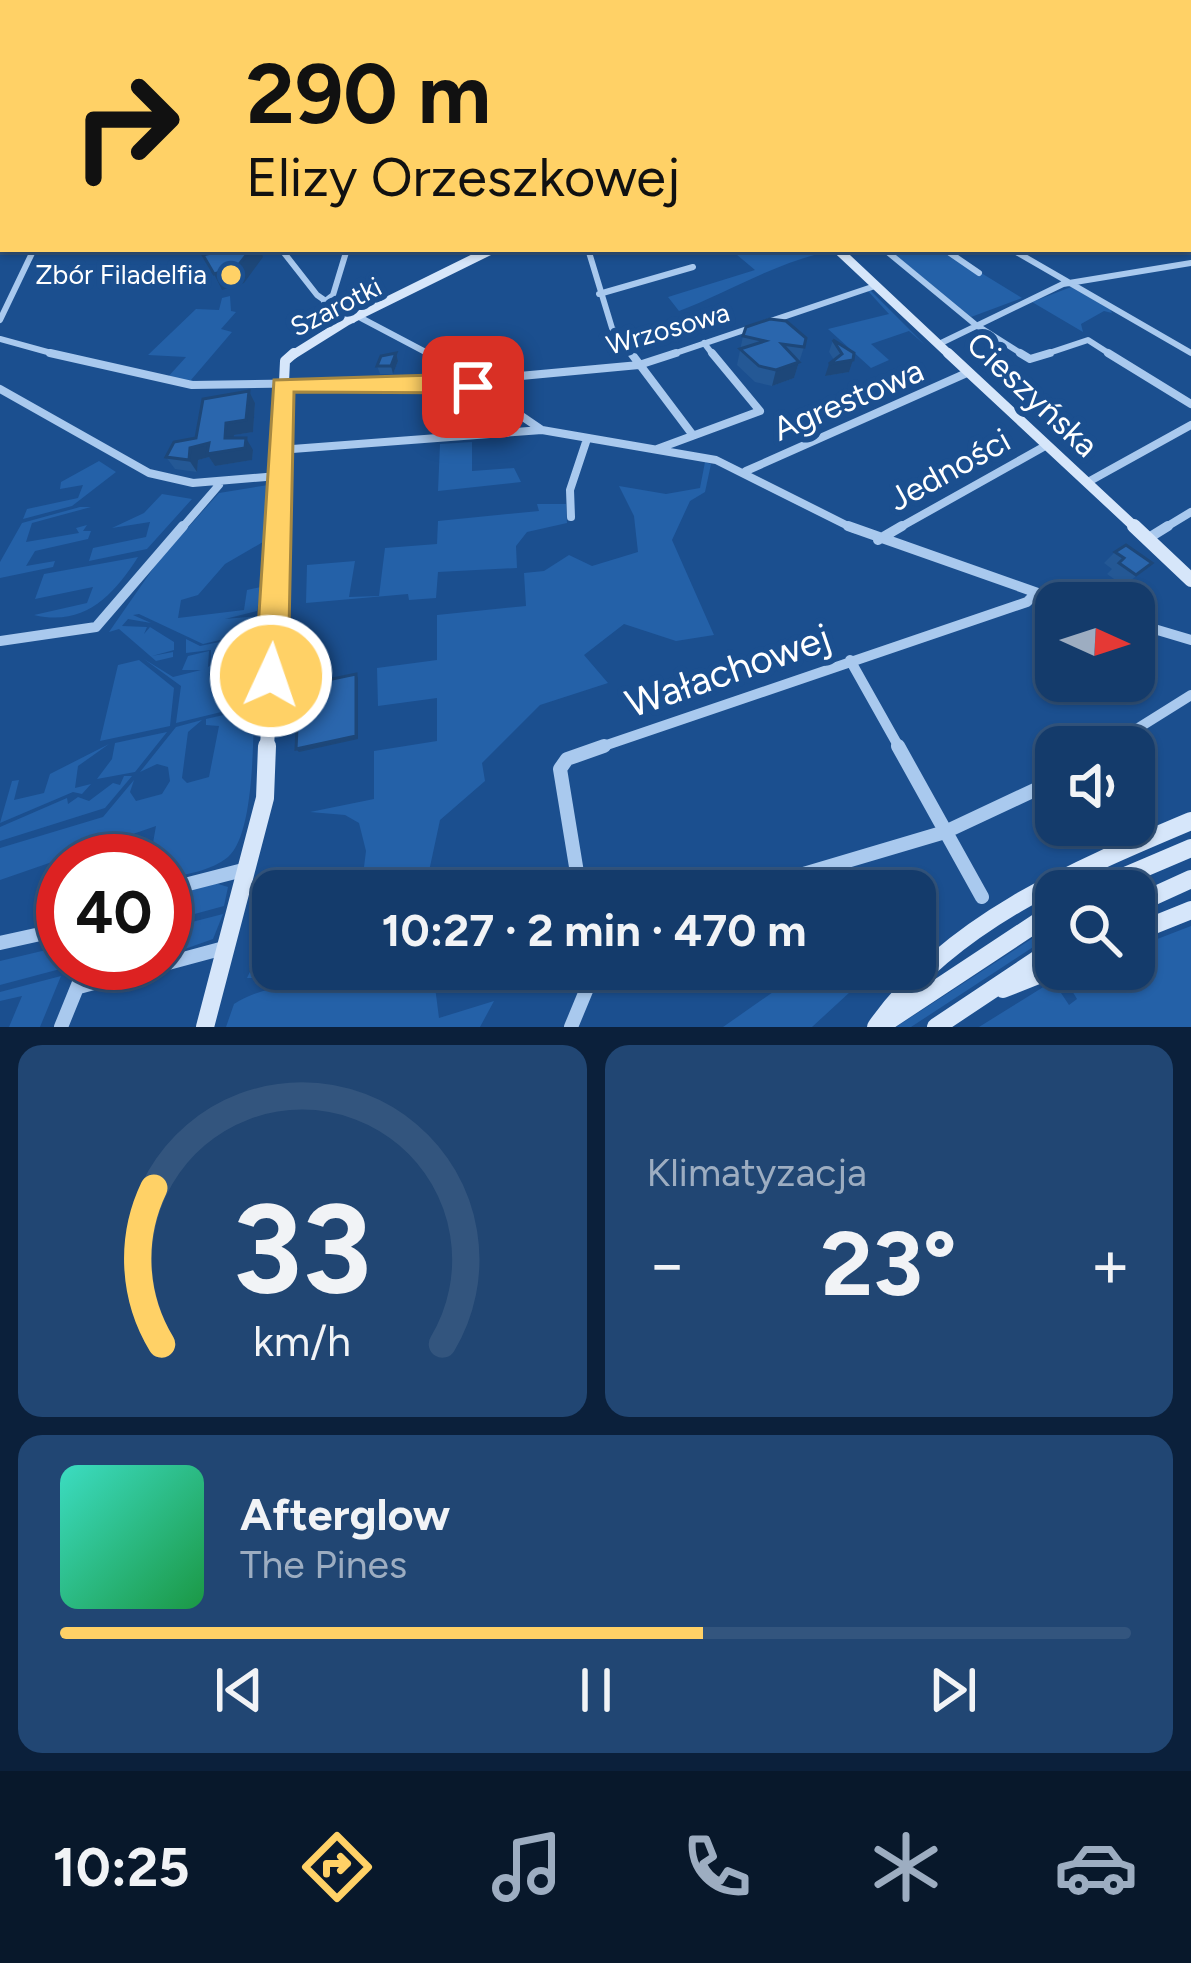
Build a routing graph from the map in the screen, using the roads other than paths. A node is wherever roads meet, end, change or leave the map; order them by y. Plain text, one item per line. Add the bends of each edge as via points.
1 (33, 252) edge
2 (283, 252) edge
3 (346, 252) edge
4 (487, 252) edge
5 (589, 252) edge
6 (840, 252) edge
7 (888, 252) edge
8 (948, 252) edge
9 (1016, 252) edge
10 (1191, 262) edge
11 (693, 267) dead end
12 (980, 273) dead end
13 (1071, 282) junction
14 (875, 286) junction
15 (599, 294) junction
16 (324, 302) junction
17 (358, 319) junction
18 (0, 320) edge
19 (976, 325) junction
20 (0, 339) edge
21 (704, 343) junction
22 (938, 344) junction
23 (1191, 353) edge
24 (639, 365) junction
25 (969, 373) junction
26 (466, 381) junction
27 (282, 385) junction
28 (0, 389) edge
29 (1191, 404) edge
30 (1191, 425) edge
31 (542, 430) junction
32 (692, 434) junction
33 (587, 439) junction
34 (1047, 445) junction
35 (657, 449) junction
36 (279, 450) junction
37 (746, 471) junction
38 (278, 476) junction
39 (1088, 482) junction
40 (219, 485) junction
41 (1191, 512) edge
42 (571, 517) dead end
43 (1147, 539) junction
44 (878, 540) junction
45 (1191, 580) edge
46 (1035, 594) edge
47 (1035, 595) edge
48 (1155, 629) edge
49 (1191, 640) edge
50 (0, 641) edge
51 (850, 660) junction
52 (1191, 695) edge
53 (1142, 726) edge
54 (1035, 792) edge
55 (1191, 821) edge
56 (941, 831) junction
57 (1191, 848) edge
58 (249, 869) junction
59 (576, 870) edge
60 (814, 870) edge
61 (1079, 870) edge
62 (1139, 870) edge
63 (1191, 879) edge
64 (192, 883) edge
65 (1035, 894) edge
66 (1035, 895) edge
67 (1155, 895) edge
68 (982, 897) junction
69 (1191, 910) edge
70 (1035, 923) edge
71 (1155, 925) edge
72 (978, 931) junction
73 (36, 935) edge
74 (0, 943) edge
75 (228, 947) junction
76 (192, 957) edge
77 (1035, 961) edge
78 (1035, 976) edge
79 (78, 990) edge
80 (587, 990) edge
81 (974, 1001) junction
82 (61, 1027) edge
83 (206, 1027) edge
84 (572, 1027) edge
85 (878, 1027) edge
86 (936, 1027) edge

1 - 18 street
2 - 16 street
3 - 16 street
4 - 17 main road, Szarotki
5 - 15 street
6 - 14 main road, Cieszyńska
7 - 19 street
8 - 12 street
9 - 13 street
10 - 13 street
11 - 15 street
13 - 19 street
13 - 23 street
14 - 21 street, Wrzosowa
14 - 22 main road, Cieszyńska
15 - 24 street
16 - 17 street
17 - 26 street via 418,344
17 - 27 main road, Szarotki via 296,347
19 - 22 street
19 - 29 street via 1030,359 1083,340
20 - 27 street, Wrzosowa via 164,382
21 - 24 street, Wrzosowa
21 - 32 street via 760,409
22 - 25 main road, Cieszyńska
24 - 26 street, Wrzosowa
24 - 32 street
25 - 34 main road, Cieszyńska
25 - 37 street, Agrestowa
26 - 27 street, Wrzosowa
26 - 31 street
27 - 36 main road
28 - 40 street via 129,466 176,484
30 - 39 street
31 - 33 street
31 - 36 street
32 - 35 street
33 - 35 street
33 - 42 street via 570,490
34 - 39 main road, Cieszyńska
34 - 44 street, Jedności
35 - 37 street
36 - 38 main road
37 - 44 street
38 - 40 street
38 - 58 main road via 268,764
39 - 43 main road, Cieszyńska
40 - 50 street via 96,627
41 - 43 street
43 - 45 main road, Cieszyńska
44 - 46 street
47 - 51 street, Wałachowej
48 - 49 street
51 - 56 street
51 - 59 street, Wałachowej via 564,761 560,786
52 - 53 street
54 - 56 street
55 - 61 main road
56 - 60 street
56 - 68 street
57 - 62 main road
58 - 64 street
58 - 75 main road
63 - 67 main road
65 - 68 street via 1001,902
66 - 72 main road
68 - 72 street
69 - 71 main road
70 - 85 main road
72 - 85 main road via 892,998
73 - 74 street
75 - 76 street
75 - 83 main road
77 - 81 main road
78 - 81 main road
79 - 82 street
80 - 84 street
81 - 86 main road

